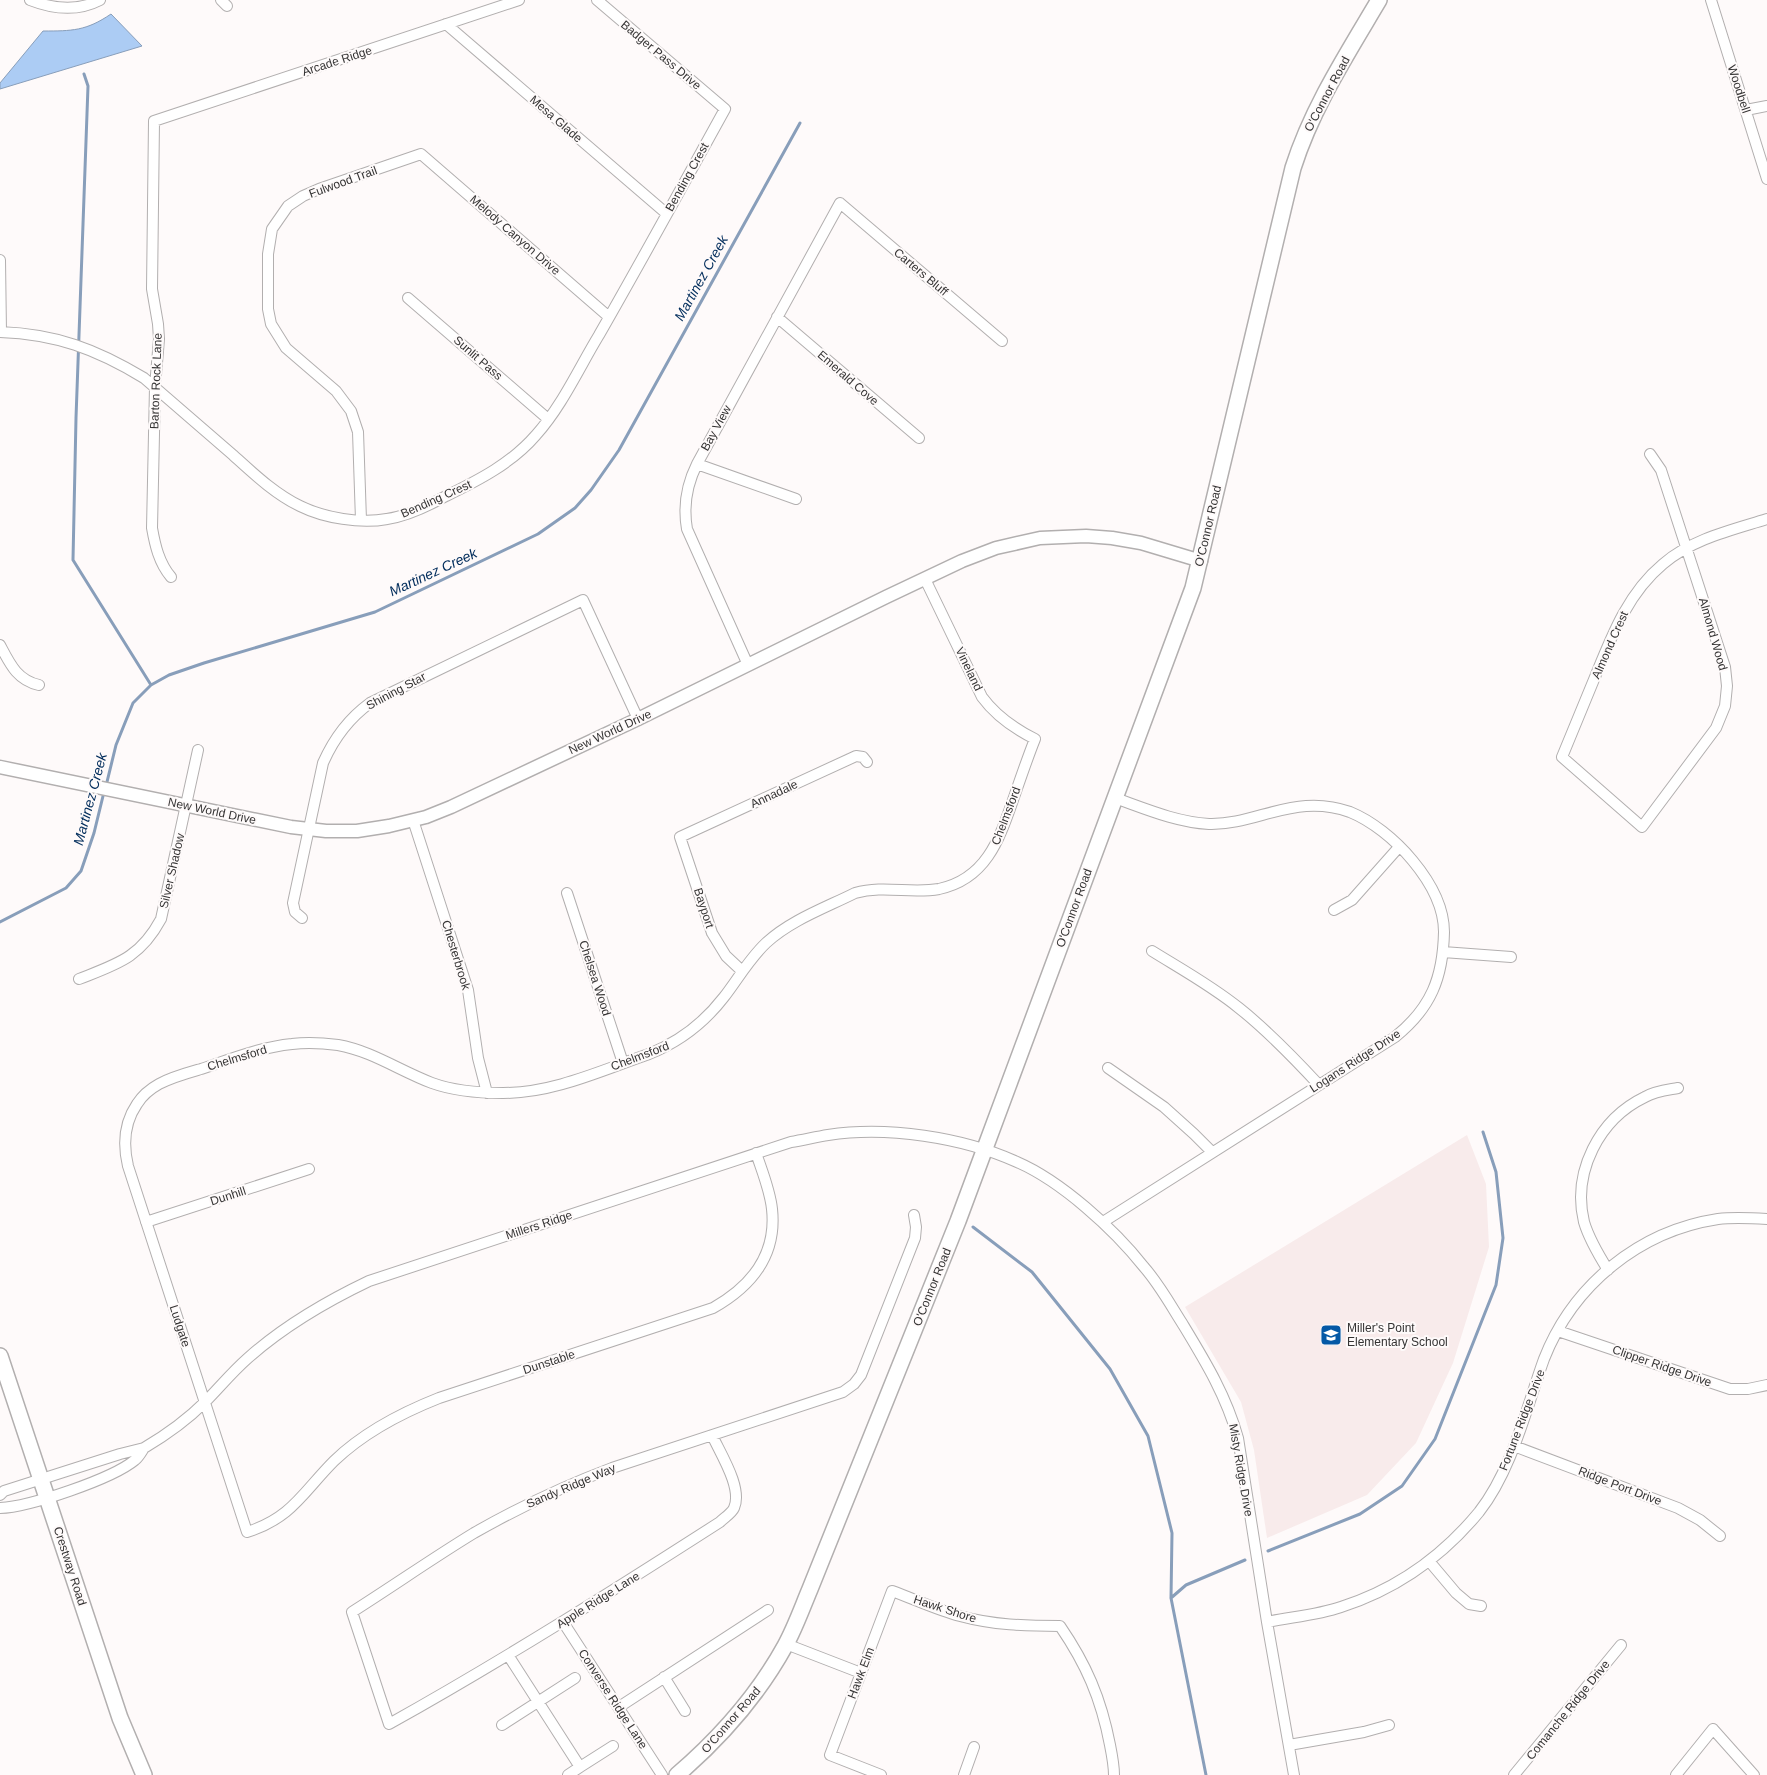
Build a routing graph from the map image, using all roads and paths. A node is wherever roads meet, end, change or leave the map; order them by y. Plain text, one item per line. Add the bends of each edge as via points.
1 (30, 0) edge
2 (100, 0) edge
3 (519, 0) edge
4 (597, 0) edge
5 (1711, 0) edge
6 (1375, 2) edge
7 (446, 24) junction
8 (1767, 106) edge
9 (725, 109) joint
10 (1746, 110) junction
11 (154, 121) joint
12 (421, 154) joint
13 (1767, 179) edge
14 (840, 203) joint
15 (667, 214) junction
16 (0, 260) edge
17 (408, 298) dead end
18 (609, 316) junction
19 (777, 317) junction
20 (1, 332) edge
21 (1002, 341) dead end
22 (155, 387) junction
23 (548, 419) junction
24 (919, 438) dead end
25 (1650, 454) dead end
26 (697, 464) junction
27 (796, 499) dead end
28 (1767, 519) edge
29 (361, 520) junction
30 (1687, 548) junction
31 (1201, 561) junction
32 (171, 577) dead end
33 (925, 579) junction
34 (0, 645) edge
35 (748, 664) junction
36 (39, 685) dead end
37 (638, 719) junction
38 (1035, 739) joint
39 (198, 750) dead end
40 (867, 762) dead end
41 (0, 767) edge
42 (1115, 798) junction
43 (186, 806) junction
44 (413, 820) junction
45 (1642, 827) joint
46 (309, 829) junction
47 (680, 837) joint
48 (1399, 847) junction
49 (567, 893) dead end
50 (1334, 910) dead end
51 (302, 918) dead end
52 (1152, 951) dead end
53 (1444, 952) junction
54 (1511, 957) dead end
55 (742, 971) junction
56 (79, 979) dead end
57 (623, 1063) junction
58 (1108, 1068) dead end
59 (1319, 1085) junction
60 (1678, 1088) dead end
61 (487, 1092) junction
62 (129, 1117) joint
63 (984, 1150) junction
64 (1212, 1152) junction
65 (756, 1153) junction
66 (309, 1169) dead end
67 (914, 1215) dead end
68 (1767, 1219) edge
69 (146, 1222) junction
70 (1103, 1222) junction
71 (1608, 1270) junction
72 (1558, 1330) junction
73 (0, 1356) edge
74 (1767, 1385) edge
75 (204, 1402) junction
76 (712, 1435) junction
77 (1514, 1446) junction
78 (144, 1448) junction
79 (85, 1465) junction
80 (41, 1479) junction
81 (91, 1482) junction
82 (0, 1495) edge
83 (47, 1498) junction
84 (0, 1508) edge
85 (247, 1532) joint
86 (1720, 1536) dead end
87 (1430, 1561) junction
88 (892, 1591) joint
89 (1481, 1606) dead end
90 (768, 1610) dead end
91 (563, 1622) junction
92 (1267, 1622) junction
93 (786, 1644) junction
94 (1621, 1645) dead end
95 (508, 1655) junction
96 (861, 1673) junction
97 (664, 1677) junction
98 (575, 1678) dead end
99 (538, 1702) junction
100 (618, 1707) junction
101 (685, 1711) dead end
102 (389, 1724) joint
103 (502, 1725) dead end
104 (1389, 1725) dead end
105 (1289, 1745) junction
106 (613, 1746) dead end
107 (974, 1747) dead end
108 (580, 1767) junction
109 (144, 1775) edge
110 (568, 1775) edge
111 (662, 1775) edge
112 (677, 1775) edge
113 (880, 1775) edge
114 (964, 1775) edge
115 (1114, 1775) edge
116 (1294, 1775) edge
117 (1514, 1775) edge
118 (1676, 1775) edge
119 (1754, 1775) edge

1 - 2 street via 47,6 70,8
3 - 7 street, Arcade Ridge
4 - 9 street, Badger Pass Drive
5 - 10 street, Woodbell
6 - 31 main road, O'Connor Road via 1312,118 1296,160 1251,339
7 - 11 street, Arcade Ridge
7 - 15 street, Mesa Glade
8 - 10 street
9 - 15 street, Bending Crest
10 - 13 street, Woodbell
11 - 22 street, Barton Rock Lane via 152,289 159,340
12 - 18 street, Melody Canyon Drive
12 - 29 street, Fulwood Trail via 303,196 288,206 272,229 268,254 271,324 286,348 336,391 351,411 358,432
14 - 19 street, Bay View
14 - 21 street, Carters Bluff
15 - 18 street, Bending Crest
16 - 20 street
17 - 23 street, Sunlit Pass
18 - 23 street, Bending Crest
19 - 24 street, Emerald Cove
19 - 26 street, Bay View
20 - 22 street, Bending Crest via 64,341 122,365
22 - 29 street, Bending Crest via 273,490 320,513
22 - 32 street, Barton Rock Lane via 152,528 156,550
23 - 29 street, Bending Crest via 520,453 474,483 398,517
25 - 30 street, Almond Wood via 1661,470
26 - 27 street
26 - 35 street, Bay View via 686,493 688,529
28 - 30 street, Almond Crest
30 - 45 street, Almond Wood via 1725,667 1725,706 1716,728
30 - 45 street, Almond Crest via 1664,563 1631,599 1616,626 1562,758
31 - 33 street, New World Drive via 1141,543 1112,538 1058,536 996,548
31 - 42 main road, O'Connor Road
33 - 35 street, New World Drive
33 - 38 street, Vineland via 992,711
34 - 36 street via 19,676
35 - 37 street, New World Drive
37 - 44 street, New World Drive via 451,807
37 - 46 street, Shining Star via 583,600 380,697 360,710 342,728 328,750
38 - 55 street, Chelmsford via 1001,835 983,864 971,875 939,889 883,888 855,893 777,933
39 - 43 street, Silver Shadow
40 - 47 street, Annadale via 856,756
41 - 43 street, New World Drive
42 - 48 street, Logans Ridge Drive via 1179,820 1212,824 1244,821 1294,807 1336,808 1370,823
42 - 63 main road, O'Connor Road
43 - 46 street, New World Drive
43 - 56 street, Silver Shadow via 165,904 153,934 143,947 124,960
44 - 46 street, New World Drive via 358,831
44 - 61 street, Chesterbrook via 468,990 478,1058
46 - 51 street, Shining Star via 293,903 295,912
47 - 55 street, Bayport via 712,933 726,956
48 - 50 street via 1352,900
48 - 53 street, Logans Ridge Drive via 1418,867 1437,899 1444,924
49 - 57 street, Chelsea Wood
52 - 59 street via 1224,996 1280,1043
53 - 54 street
53 - 59 street, Logans Ridge Drive via 1434,990 1414,1020 1395,1037
55 - 57 street, Chelmsford via 724,997 697,1026 664,1048
57 - 61 street, Chelmsford via 544,1089
58 - 64 street via 1164,1107
59 - 64 street, Logans Ridge Drive
60 - 71 street via 1644,1097 1616,1117 1590,1154 1582,1187 1582,1210 1592,1242
61 - 62 street, Chelmsford via 433,1083 357,1050 321,1043 294,1043 251,1052 162,1083 146,1094
62 - 69 street, Ludgate via 125,1153
63 - 65 street, Millers Ridge via 941,1139 863,1133 829,1134
63 - 70 street, Misty Ridge Drive via 1018,1162 1047,1179
63 - 93 main road, O'Connor Road via 923,1310
64 - 70 street, Logans Ridge Drive
65 - 75 street, Millers Ridge via 369,1281 309,1312 274,1336
65 - 85 street, Dunstable via 772,1208 770,1238 760,1266 732,1298 714,1308 412,1409 356,1442 280,1517
66 - 69 street, Dunhill
67 - 76 street, Sandy Ridge Way via 915,1238 861,1375 854,1384 812,1408
68 - 71 street, Fortune Ridge Drive via 1720,1219 1675,1230 1632,1250
69 - 75 street, Ludgate
70 - 92 street, Misty Ridge Drive via 1145,1267 1165,1296 1206,1362 1231,1413 1238,1438
71 - 72 street, Fortune Ridge Drive via 1580,1297
72 - 74 street, Clipper Ridge Drive via 1730,1389
72 - 77 street, Fortune Ridge Drive
73 - 80 main road, Crestway Road
75 - 78 street, Millers Ridge
75 - 85 street, Ludgate
76 - 91 street, Apple Ridge Lane via 733,1480 734,1509 720,1522
76 - 102 street, Sandy Ridge Way via 587,1478 519,1509 352,1612
77 - 86 street, Ridge Port Drive via 1678,1508
77 - 87 street, Fortune Ridge Drive via 1499,1480 1480,1510
78 - 79 street, Millers Ridge
78 - 81 street, Millers Ridge via 135,1460
79 - 80 street, Millers Ridge
79 - 81 street
80 - 82 street, Millers Ridge
80 - 83 main road, Crestway Road
81 - 83 street, Millers Ridge
83 - 84 street, Millers Ridge via 14,1508
83 - 109 main road, Crestway Road via 120,1718
87 - 89 street via 1456,1593 1469,1604
87 - 92 street, Fortune Ridge Drive via 1368,1597 1339,1608
88 - 96 street, Hawk Elm
88 - 115 street, Hawk Shore via 960,1616 991,1623 1060,1626 1084,1664 1095,1690 1106,1722
90 - 97 street
91 - 95 street, Apple Ridge Lane
91 - 100 street, Converse Ridge Lane
92 - 105 street, Misty Ridge Drive
93 - 96 street
93 - 112 main road, O'Connor Road via 739,1714
94 - 117 street, Comanche Ridge Drive
95 - 99 street
95 - 102 street, Apple Ridge Lane
96 - 113 street, Hawk Elm via 830,1755
97 - 100 street
97 - 101 street
98 - 99 street
99 - 103 street
99 - 108 street
100 - 111 street, Converse Ridge Lane
104 - 105 street
105 - 116 street, Misty Ridge Drive
106 - 108 street
107 - 114 street
108 - 110 street
118 - 119 street via 1714,1730

